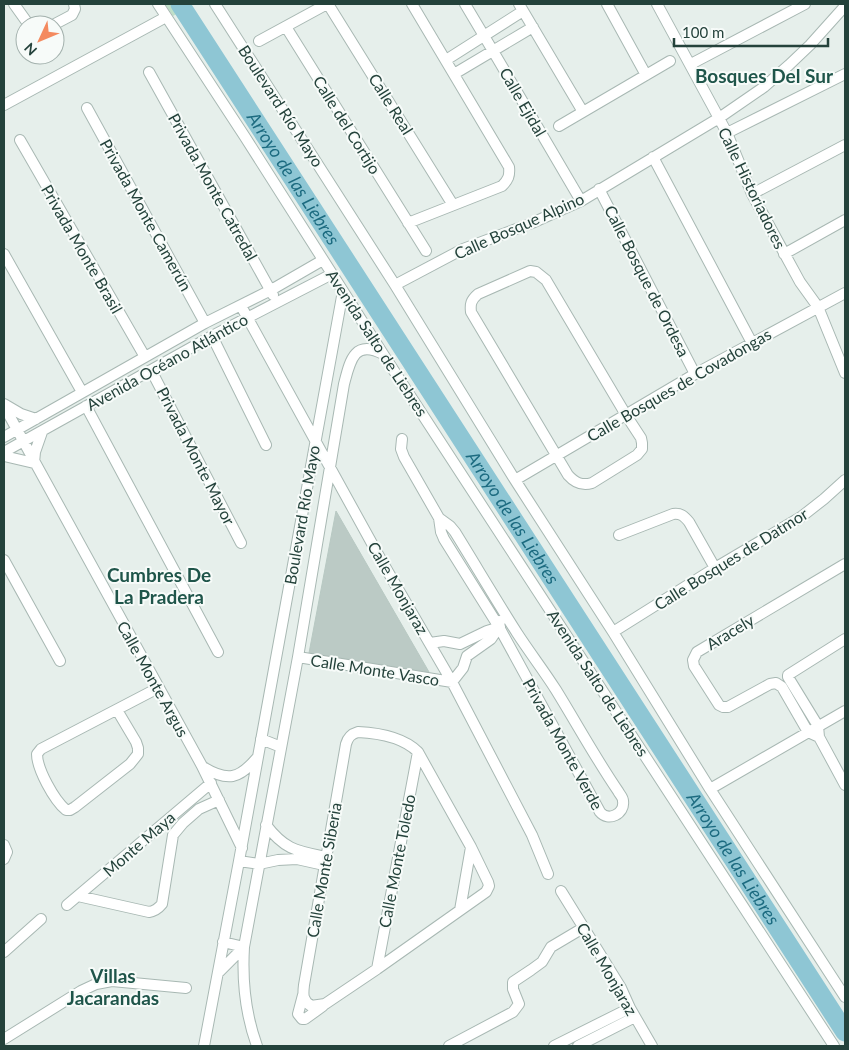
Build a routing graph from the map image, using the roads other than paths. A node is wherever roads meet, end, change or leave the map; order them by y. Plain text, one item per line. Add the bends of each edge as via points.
1 (14, 4) edge
2 (74, 4) edge
3 (158, 4) edge
4 (215, 4) edge
5 (328, 4) edge
6 (412, 4) edge
7 (465, 4) edge
8 (607, 4) edge
9 (658, 4) edge
10 (805, 4) edge
11 (845, 6) edge
12 (521, 7) edge
13 (22, 15) edge
14 (166, 17) junction
15 (65, 18) edge
16 (286, 27) junction
17 (533, 27) junction
18 (484, 35) junction
19 (259, 41) dead end
20 (493, 51) junction
21 (446, 60) junction
22 (670, 61) dead end
23 (690, 64) junction
24 (149, 72) dead end
25 (454, 74) junction
26 (845, 74) edge
27 (646, 75) junction
28 (4, 105) edge
29 (87, 108) dead end
30 (583, 112) junction
31 (718, 118) junction
32 (559, 126) dead end
33 (727, 133) junction
34 (20, 140) dead end
35 (845, 145) edge
36 (653, 157) junction
37 (599, 189) junction
38 (752, 194) junction
39 (581, 201) junction
40 (453, 205) junction
41 (845, 220) edge
42 (408, 223) junction
43 (426, 251) dead end
44 (4, 254) edge
45 (784, 254) junction
46 (323, 260) junction
47 (332, 274) junction
48 (395, 285) junction
49 (271, 290) junction
50 (343, 291) junction
51 (845, 293) edge
52 (277, 302) junction
53 (241, 306) junction
54 (818, 307) junction
55 (248, 318) junction
56 (205, 323) junction
57 (212, 336) junction
58 (752, 343) junction
59 (383, 354) junction
60 (145, 357) junction
61 (151, 370) junction
62 (845, 373) edge
63 (695, 374) junction
64 (82, 392) junction
65 (4, 405) edge
66 (86, 406) junction
67 (626, 415) junction
68 (36, 419) junction
69 (16, 430) junction
70 (42, 432) junction
71 (4, 437) edge
72 (402, 439) dead end
73 (316, 440) junction
74 (23, 442) junction
75 (266, 445) dead end
76 (4, 452) edge
77 (4, 456) edge
78 (557, 456) junction
79 (34, 463) junction
80 (330, 468) junction
81 (515, 480) junction
82 (845, 480) edge
83 (439, 518) junction
84 (619, 535) dead end
85 (241, 543) dead end
86 (4, 560) edge
87 (845, 564) edge
88 (715, 568) junction
89 (503, 611) junction
90 (499, 627) junction
91 (516, 632) junction
92 (613, 632) junction
93 (845, 639) edge
94 (430, 643) junction
95 (460, 644) junction
96 (218, 652) dead end
97 (466, 656) junction
98 (298, 657) junction
99 (60, 662) dead end
100 (452, 682) junction
101 (158, 688) junction
102 (117, 710) junction
103 (845, 711) edge
104 (813, 729) junction
105 (261, 739) junction
106 (281, 747) junction
107 (418, 752) junction
108 (258, 757) junction
109 (202, 766) junction
110 (210, 783) junction
111 (845, 785) edge
112 (710, 789) junction
113 (219, 800) junction
114 (174, 814) junction
115 (183, 823) junction
116 (266, 825) junction
117 (4, 845) edge
118 (471, 847) junction
119 (242, 848) junction
120 (4, 859) edge
121 (239, 861) junction
122 (325, 861) junction
123 (259, 864) junction
124 (548, 874) dead end
125 (561, 892) dead end
126 (78, 896) junction
127 (67, 905) dead end
128 (460, 910) junction
129 (41, 919) dead end
130 (583, 928) junction
131 (223, 942) junction
132 (244, 946) junction
133 (4, 952) edge
134 (377, 969) junction
135 (217, 974) junction
136 (186, 988) dead end
137 (303, 995) junction
138 (845, 997) edge
139 (325, 1004) junction
140 (632, 1012) junction
141 (4, 1039) edge
142 (204, 1046) edge
143 (257, 1046) edge
144 (449, 1046) edge
145 (554, 1046) edge
146 (578, 1046) edge
147 (652, 1046) edge
148 (834, 1046) edge

1 - 13 street
2 - 15 street via 72,14
3 - 14 street
4 - 48 street, Boulevard Río Mayo
5 - 16 street
5 - 40 street, Calle Real
6 - 21 street
7 - 18 street, Calle Ejidal
8 - 27 street
9 - 23 street, Calle Historiadores
10 - 23 street
11 - 31 street, Calle Bosque Alpino via 789,65 764,87
12 - 17 street
12 - 18 street
14 - 28 street
14 - 46 street, Avenida Salto de Liebres
16 - 19 street
16 - 42 street, Calle del Cortijo
17 - 20 street
17 - 30 street
18 - 20 street, Calle Ejidal
18 - 21 street
20 - 25 street
20 - 39 street, Calle Ejidal
21 - 25 street
22 - 27 street
23 - 31 street, Calle Historiadores
24 - 49 street, Privada Monte Catredal
25 - 40 street via 510,172 502,186
26 - 33 street
27 - 30 street
29 - 56 street, Privada Monte Camerún
30 - 32 street
31 - 33 street, Calle Historiadores
31 - 36 street, Calle Bosque Alpino
33 - 38 street, Calle Historiadores
34 - 60 street, Privada Monte Brasil
35 - 38 street
36 - 37 street, Calle Bosque Alpino
36 - 58 street
37 - 39 street, Calle Bosque Alpino
37 - 63 street, Calle Bosque de Ordesa
38 - 45 street, Calle Historiadores
39 - 48 street, Calle Bosque Alpino via 463,249
40 - 42 street
41 - 45 street
42 - 43 street, Calle del Cortijo
44 - 64 street
45 - 54 street, Calle Historiadores
46 - 47 street, Avenida Salto de Liebres
46 - 49 street, Avenida Océano Atlántico
47 - 50 street, Avenida Salto de Liebres
47 - 52 street, Avenida Océano Atlántico
48 - 81 street
49 - 52 street, Privada Monte Catredal
49 - 53 street, Avenida Océano Atlántico
50 - 59 street, Avenida Salto de Liebres
50 - 73 street, Boulevard Río Mayo
51 - 54 street, Calle Bosques de Covadongas
52 - 55 street, Avenida Océano Atlántico
53 - 55 street, Calle Monjaraz
53 - 56 street, Avenida Océano Atlántico
54 - 58 street, Calle Bosques de Covadongas
54 - 62 street, Calle Historiadores
55 - 57 street, Avenida Océano Atlántico
55 - 73 street, Calle Monjaraz
56 - 60 street, Avenida Océano Atlántico
57 - 61 street, Avenida Océano Atlántico
57 - 75 street
58 - 63 street, Calle Bosques de Covadongas
59 - 80 street, Boulevard Río Mayo via 368,348 351,360
59 - 148 street, Avenida Salto de Liebres
60 - 64 street, Avenida Océano Atlántico
61 - 66 street, Avenida Océano Atlántico
61 - 85 street, Privada Monte Mayor
63 - 67 street, Calle Bosques de Covadongas
64 - 68 street, Avenida Océano Atlántico
65 - 68 street
65 - 69 street, Calle Monte Argus
66 - 70 street, Avenida Océano Atlántico
66 - 96 street
67 - 78 street, Calle Bosques de Covadongas
67 - 78 street via 641,438 642,449 592,483 586,485 573,480
67 - 78 street via 546,280 530,271 478,294 472,299 471,312
68 - 69 street, Avenida Océano Atlántico
69 - 71 street, Avenida Océano Atlántico
69 - 74 street, Calle Monte Argus
70 - 74 street, Avenida Océano Atlántico
70 - 79 street
72 - 83 street, Privada Monte Verde via 404,457
73 - 80 street, Calle Monjaraz
73 - 105 street, Boulevard Río Mayo
74 - 76 street, Avenida Océano Atlántico
74 - 79 street, Calle Monte Argus
77 - 79 street
78 - 81 street, Calle Bosques de Covadongas
79 - 101 street, Calle Monte Argus
80 - 94 street, Calle Monjaraz
80 - 98 street, Boulevard Río Mayo
81 - 92 street
82 - 88 street, Calle Bosques de Datmor via 801,517
83 - 89 street, Privada Monte Verde via 455,532
83 - 90 street, Privada Monte Verde via 444,539
84 - 88 street via 679,513 689,522
86 - 99 street
87 - 104 street, Aracely via 697,652 693,660 719,705 728,708 776,683
88 - 92 street, Calle Bosques de Datmor
89 - 90 street
89 - 91 street, Privada Monte Verde
90 - 91 street
90 - 91 street, Privada Monte Verde via 600,812 606,817 616,815 622,809 623,799 555,688
90 - 95 street
90 - 97 street via 491,639
92 - 112 street
93 - 104 street via 788,675
94 - 95 street
94 - 100 street, Calle Monjaraz
95 - 97 street
97 - 100 street via 463,668
98 - 100 street, Calle Monte Vasco
98 - 106 street, Boulevard Río Mayo
100 - 124 street, Calle Monjaraz via 532,834
101 - 102 street
101 - 109 street, Calle Monte Argus
102 - 102 street via 47,745 38,754 39,766 55,798 66,810 76,807 138,754 136,742
103 - 104 street
104 - 111 street
104 - 112 street
105 - 106 street
105 - 108 street, Boulevard Río Mayo
106 - 116 street, Boulevard Río Mayo
107 - 118 street, Calle Monte Siberia
107 - 122 street, Calle Monte Siberia via 406,742 368,732 354,733 347,739
107 - 134 street, Calle Monte Toledo
108 - 109 street via 241,773 231,777 221,776
108 - 119 street, Boulevard Río Mayo
109 - 110 street, Calle Monte Argus
110 - 113 street, Calle Monte Argus
110 - 114 street, Monte Maya
112 - 138 street
113 - 115 street, Monte Maya via 199,809
113 - 119 street, Calle Monte Argus
114 - 115 street
114 - 126 street, Monte Maya
115 - 126 street via 173,834 162,904 155,911
116 - 122 street via 288,846
116 - 123 street, Boulevard Río Mayo
117 - 120 street via 7,852
118 - 128 street
118 - 128 street, Calle Monte Siberia via 489,886 486,892
119 - 121 street, Boulevard Río Mayo
121 - 123 street
121 - 131 street, Boulevard Río Mayo
122 - 123 street via 287,859
122 - 137 street, Calle Monte Siberia
123 - 132 street, Boulevard Río Mayo
125 - 130 street, Calle Monjaraz
126 - 127 street, Monte Maya
128 - 134 street, Calle Monte Siberia
129 - 133 street
130 - 140 street, Calle Monjaraz via 621,988
130 - 144 street via 551,947 542,962 513,982 519,1004 513,1012
131 - 132 street
131 - 135 street, Boulevard Río Mayo
132 - 135 street
132 - 143 street, Boulevard Río Mayo via 243,990
134 - 139 street, Calle Monte Siberia
135 - 142 street, Boulevard Río Mayo
136 - 141 street via 112,981 96,984
137 - 139 street via 311,1006
137 - 139 street, Calle Monte Siberia via 298,1014 302,1019
140 - 145 street via 617,1015
140 - 146 street
140 - 147 street, Calle Monjaraz

